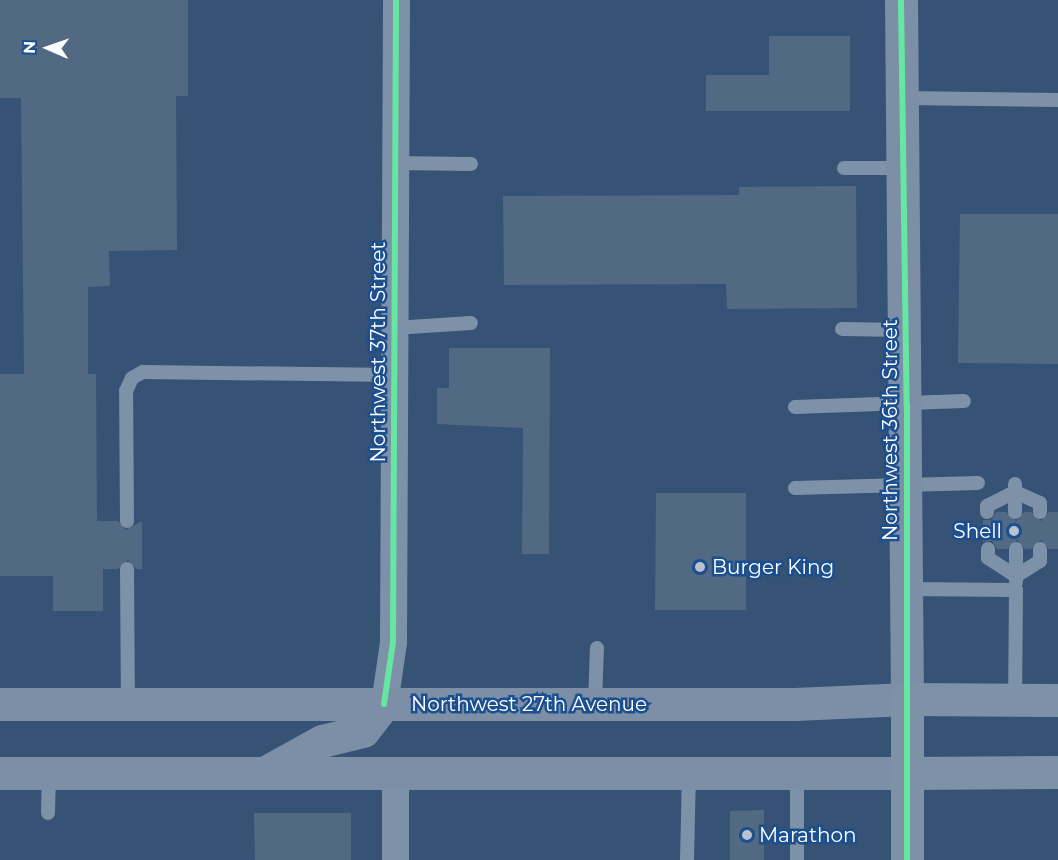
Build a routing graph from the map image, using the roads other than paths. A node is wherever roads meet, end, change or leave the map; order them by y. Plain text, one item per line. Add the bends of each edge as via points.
1 (396, 0) edge
2 (901, 0) edge
3 (903, 98) junction
4 (1058, 100) edge
5 (394, 163) junction
6 (471, 164) dead end
7 (844, 168) dead end
8 (904, 168) junction
9 (471, 323) dead end
10 (394, 328) junction
11 (842, 329) dead end
12 (906, 330) junction
13 (394, 375) junction
14 (963, 401) dead end
15 (907, 405) junction
16 (795, 407) dead end
17 (978, 483) dead end
18 (907, 485) junction
19 (795, 488) dead end
20 (1015, 488) junction
21 (987, 512) dead end
22 (1015, 512) dead end
23 (1040, 512) dead end
24 (127, 521) dead end
25 (988, 549) dead end
26 (1016, 549) dead end
27 (1040, 549) dead end
28 (127, 569) dead end
29 (1016, 576) junction
30 (907, 589) junction
31 (1016, 590) junction
32 (597, 648) dead end
33 (907, 699) junction
34 (1015, 699) junction
35 (1058, 700) edge
36 (0, 704) edge
37 (384, 704) junction
38 (595, 704) junction
39 (128, 705) junction
40 (1058, 772) edge
41 (0, 773) edge
42 (49, 773) junction
43 (265, 773) junction
44 (395, 773) junction
45 (689, 773) junction
46 (797, 773) junction
47 (907, 773) junction
48 (48, 813) dead end
49 (395, 860) edge
50 (687, 860) edge
51 (797, 860) edge
52 (907, 860) edge

1 - 5 street, Northwest 37th Street
2 - 3 main road, Northwest 36th Street
3 - 4 lane
3 - 8 main road, Northwest 36th Street
5 - 6 lane
5 - 10 street, Northwest 37th Street
7 - 8 lane
8 - 12 main road, Northwest 36th Street
9 - 10 lane
10 - 13 street, Northwest 37th Street
11 - 12 lane
12 - 15 main road, Northwest 36th Street
13 - 24 lane via 143,372 132,378 126,391
13 - 37 street, Northwest 37th Street via 393,642
14 - 15 lane
15 - 16 lane
15 - 18 main road, Northwest 36th Street
17 - 18 lane
18 - 19 lane
18 - 30 main road, Northwest 36th Street
20 - 21 lane via 987,506
20 - 22 lane
20 - 23 lane via 1040,503
25 - 29 lane via 988,558
26 - 29 lane
27 - 29 lane via 1040,561
28 - 39 lane
29 - 31 lane
30 - 31 lane
30 - 33 main road, Northwest 36th Street
31 - 34 lane
32 - 38 lane
33 - 34 highway, Northwest 27th Avenue
33 - 38 main road, Northwest 27th Avenue via 795,704
33 - 47 highway, Northwest 36th Street
34 - 35 highway, Northwest 27th Avenue
36 - 39 main road, Northwest 27th Avenue
37 - 38 main road, Northwest 27th Avenue
37 - 39 main road, Northwest 27th Avenue
37 - 43 main road via 363,732 322,741
40 - 47 highway
41 - 42 main road
42 - 43 main road
42 - 48 lane
43 - 44 main road
44 - 45 main road
44 - 49 street
45 - 46 main road
45 - 50 lane
46 - 47 main road
46 - 51 lane
47 - 52 highway, Northwest 36th Street

